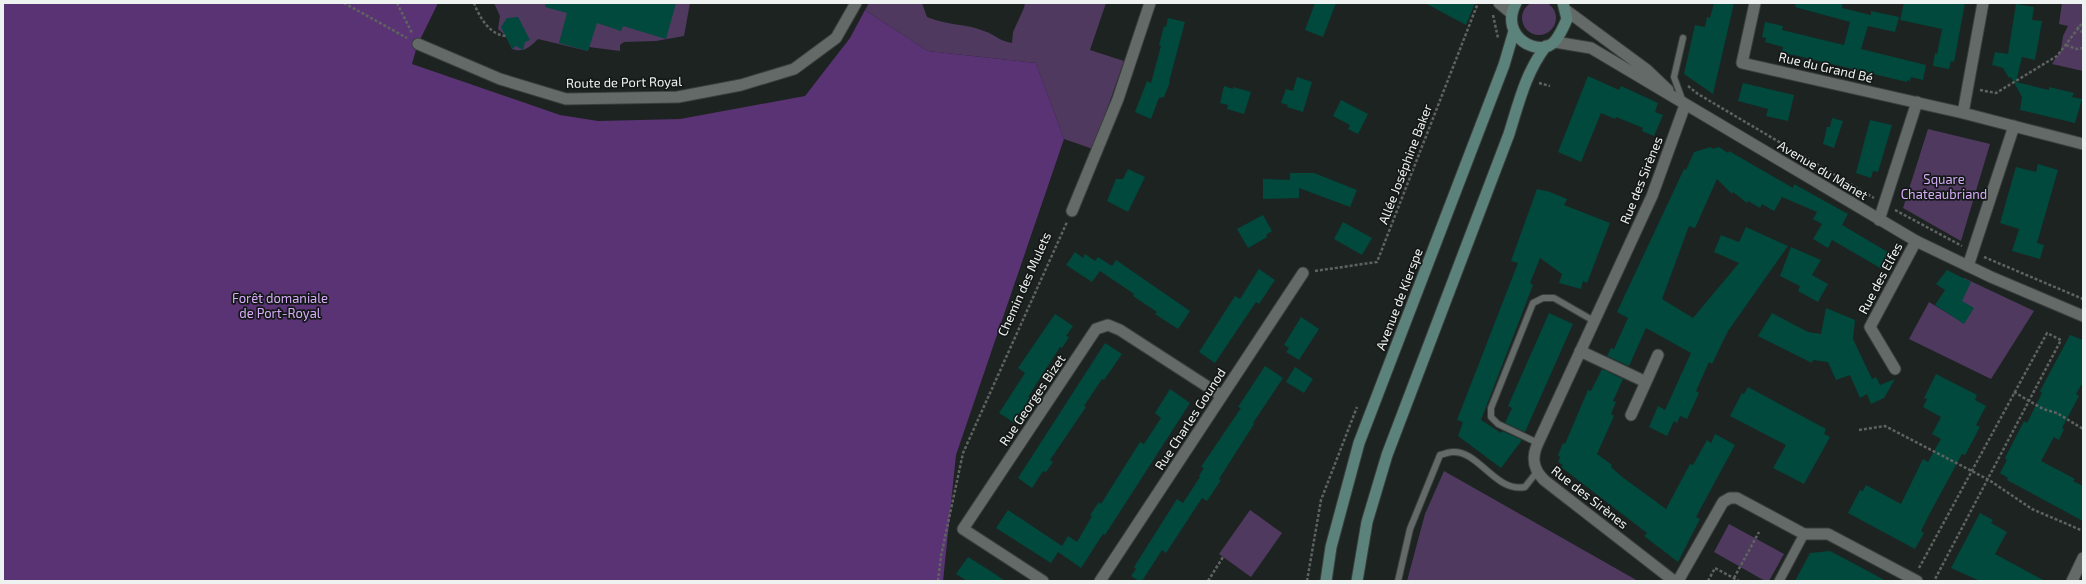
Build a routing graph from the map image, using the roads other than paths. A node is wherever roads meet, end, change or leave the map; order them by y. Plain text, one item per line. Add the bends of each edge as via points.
1 (856, 3) edge
2 (1150, 3) edge
3 (1499, 3) edge
4 (1516, 3) edge
5 (1755, 3) edge
6 (1983, 3) edge
7 (1565, 7) edge
8 (1511, 13) junction
9 (1514, 31) junction
10 (1683, 38) dead end
11 (418, 44) road end
12 (1551, 44) junction
13 (1917, 102) junction
14 (1685, 105) junction
15 (1963, 113) junction
16 (2014, 126) junction
17 (2083, 144) edge
18 (1072, 211) road end
19 (1879, 220) junction
20 (1916, 241) junction
21 (1968, 266) junction
22 (1303, 273) road end
23 (2083, 316) edge
24 (1594, 321) junction
25 (1580, 351) junction
26 (1658, 355) dead end
27 (1895, 369) dead end
28 (1646, 382) junction
29 (1222, 396) junction
30 (1631, 415) dead end
31 (1538, 443) junction
32 (1536, 472) junction
33 (1804, 534) junction
34 (2083, 558) edge
35 (1915, 580) edge
36 (1043, 581) edge
37 (1100, 581) edge
38 (1326, 581) edge
39 (1357, 581) edge
40 (1398, 581) edge
41 (1674, 581) edge
42 (1678, 581) edge
43 (1779, 581) edge
44 (2072, 581) edge

1 - 11 street, Route de Port Royal via 836,38 794,69 741,85 678,97 566,99 500,79
2 - 18 street via 1118,99
3 - 8 street
4 - 8 main road
5 - 13 street, Rue du Grand Bé via 1742,63
6 - 15 street
7 - 12 main road via 1568,19
7 - 14 street via 1647,70
8 - 9 main road
9 - 12 main road via 1528,44
9 - 38 main road, Avenue de Kierspe via 1504,65 1359,443 1331,547
10 - 14 lane via 1674,77
12 - 14 street, Avenue du Manet via 1591,48
12 - 39 main road via 1534,62 1525,84 1509,134 1387,455 1367,522
13 - 15 street, Rue du Grand Bé
13 - 19 street
14 - 19 street, Avenue du Manet
14 - 24 street, Rue des Sirènes via 1652,196
15 - 16 street, Rue du Grand Bé
16 - 17 street, Rue du Grand Bé
16 - 21 street
19 - 20 street, Avenue du Manet
20 - 21 street, Avenue du Manet
20 - 27 street, Rue des Elfes via 1870,327
21 - 23 street, Avenue du Manet
22 - 29 street, Rue Charles Gounod
24 - 25 street, Rue des Sirènes
24 - 31 lane via 1554,298 1543,298 1533,303 1491,408 1491,417 1498,424
25 - 28 street
25 - 31 street, Rue des Sirènes
26 - 28 street
28 - 30 street
29 - 36 street, Rue Georges Bizet via 1120,330 1108,325 1096,329 963,529
29 - 37 street, Rue Charles Gounod
31 - 32 street, Rue des Sirènes via 1533,462
32 - 40 lane via 1525,487 1516,489 1506,485 1464,453 1440,455 1410,529
32 - 41 street, Rue des Sirènes
33 - 35 street via 1828,534
33 - 42 street via 1737,498 1730,498 1723,502
33 - 43 street
34 - 44 street

